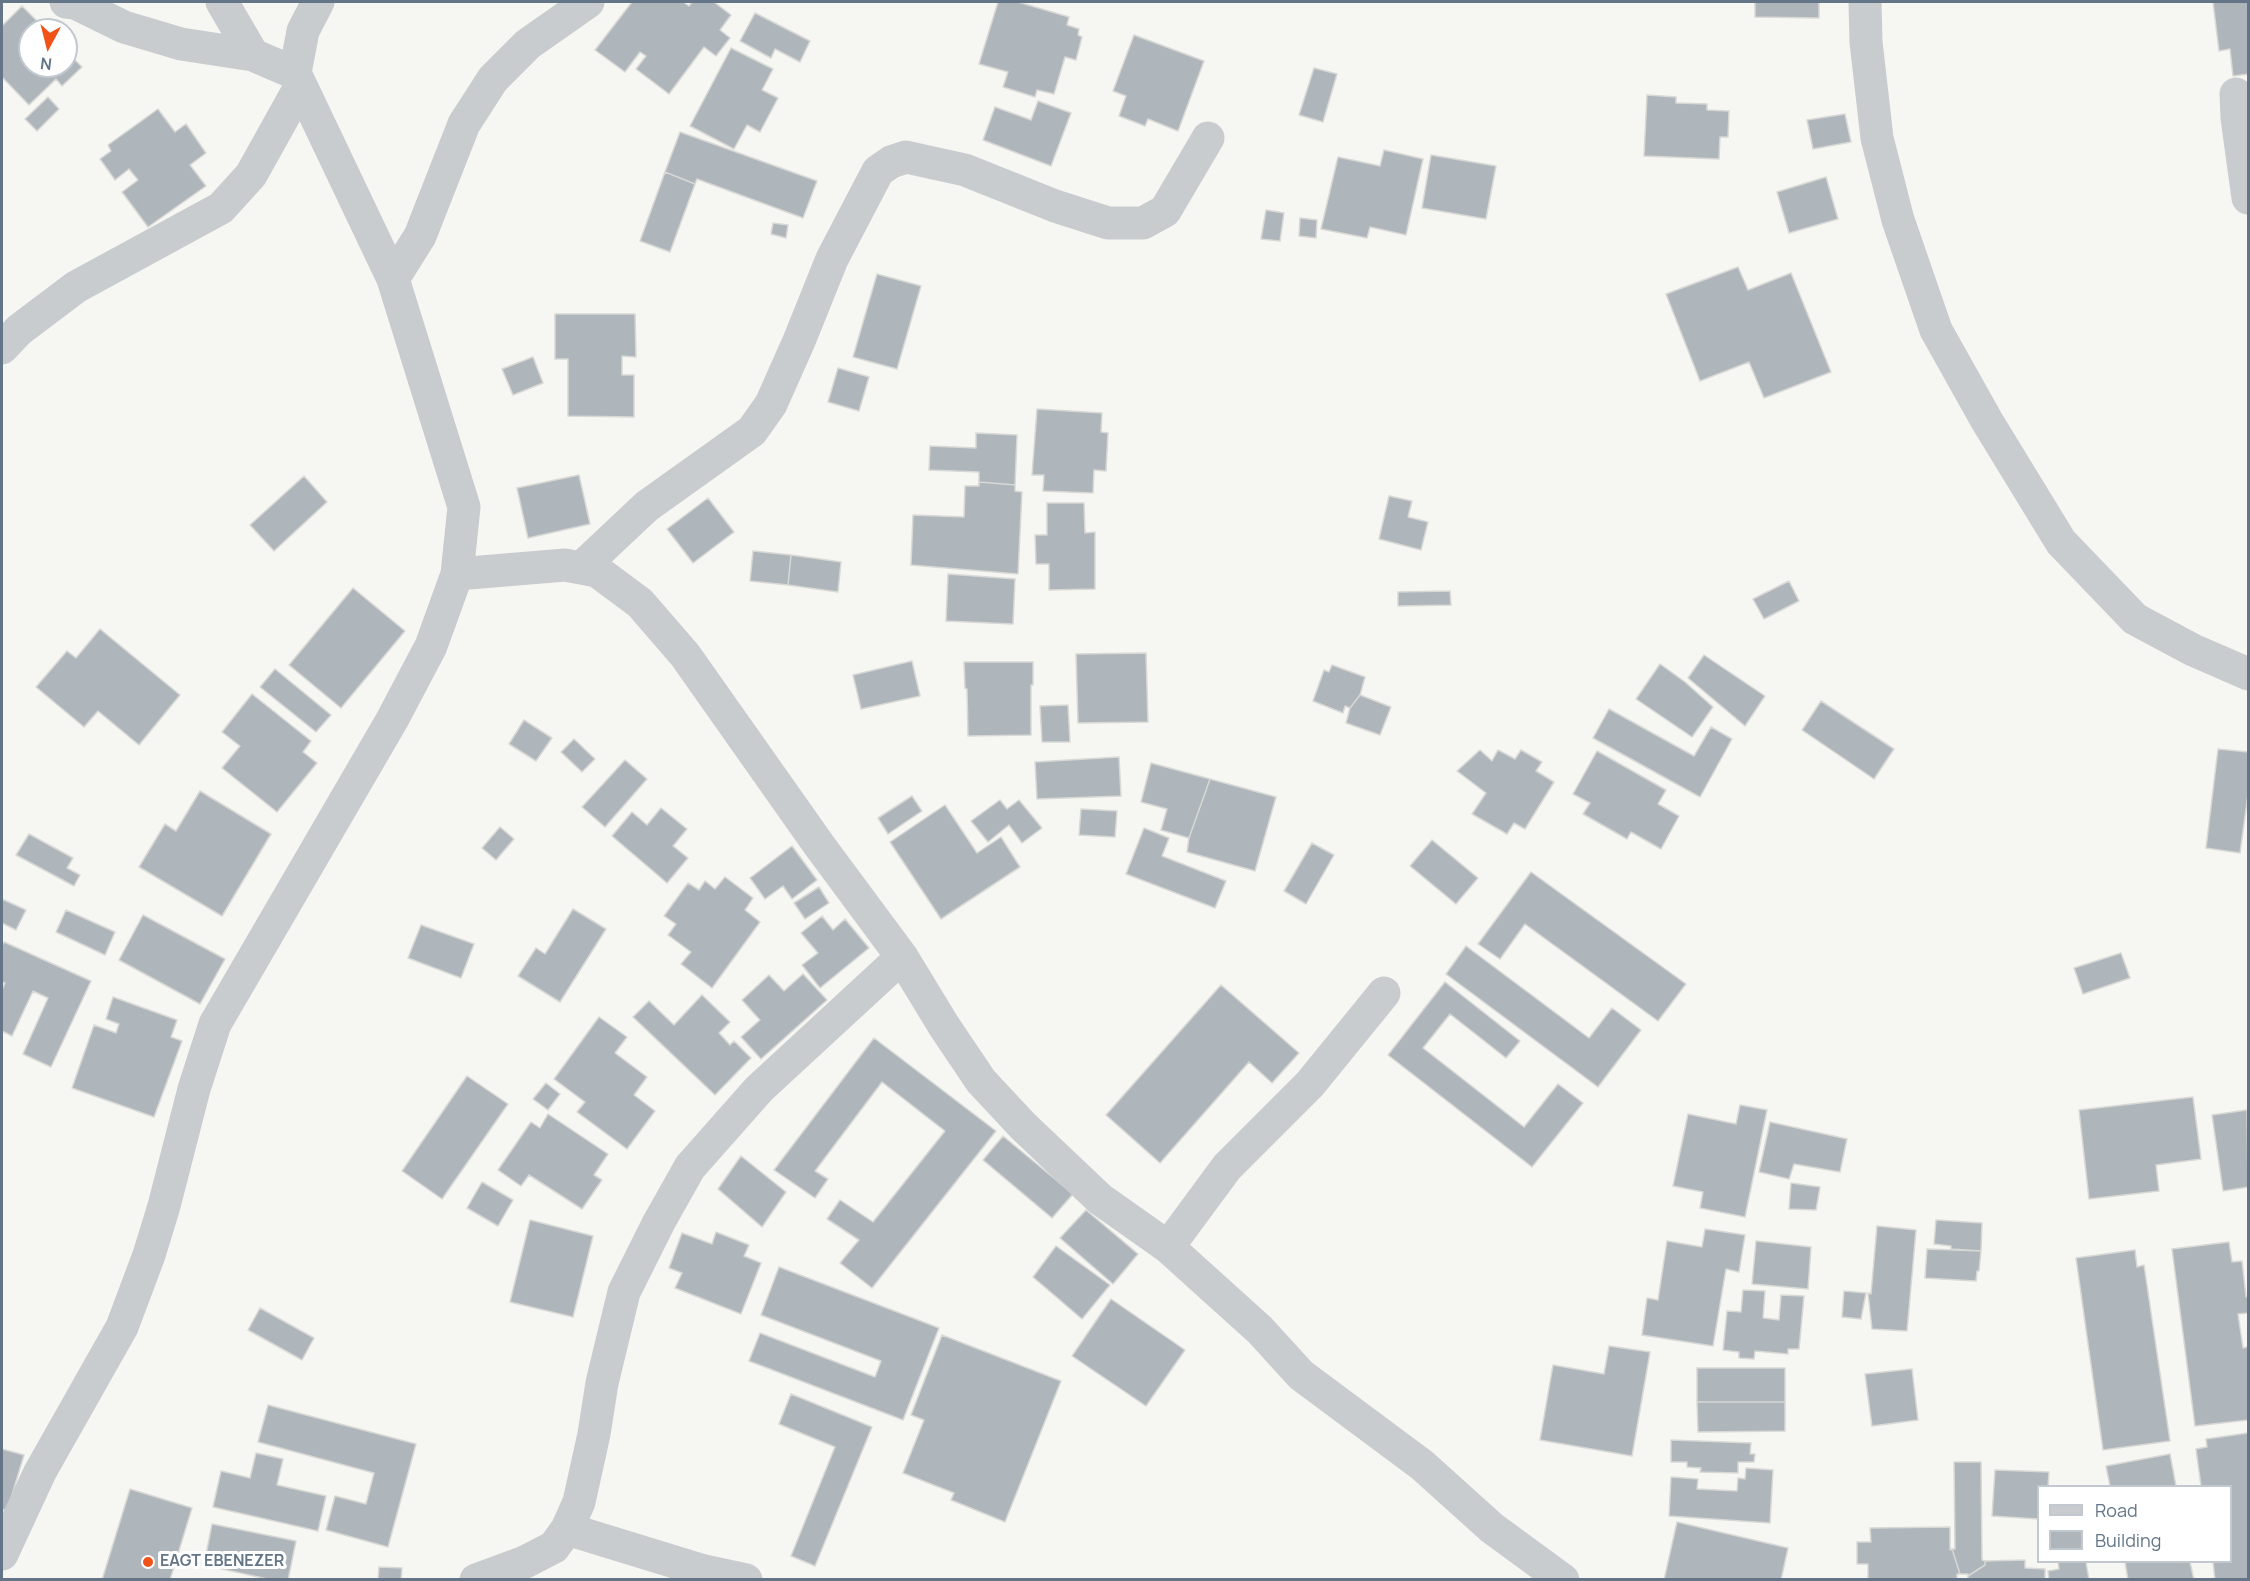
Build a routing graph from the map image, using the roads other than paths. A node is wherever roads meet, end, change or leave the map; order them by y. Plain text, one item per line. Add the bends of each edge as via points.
1 (66, 2) edge
2 (222, 2) edge
3 (318, 2) edge
4 (588, 2) edge
5 (1865, 2) edge
6 (253, 55) junction
7 (298, 80) junction
8 (2236, 94) dead end
9 (1208, 138) dead end
10 (2248, 198) edge
11 (393, 279) junction
12 (8, 331) edge
13 (581, 568) junction
14 (457, 574) junction
15 (2248, 674) edge
16 (902, 957) junction
17 (1384, 993) dead end
18 (1168, 1247) junction
19 (567, 1529) junction
20 (2, 1554) edge
21 (476, 1580) edge
22 (746, 1580) edge
23 (1563, 1580) edge

1 - 6 street via 124,27 181,44
2 - 6 street
3 - 7 street via 303,31
4 - 11 street via 528,45 493,79 464,124 420,236
5 - 15 street via 1877,138 1898,220 1936,330 1987,421 2061,542 2135,619
6 - 7 street
7 - 11 street
7 - 12 street via 250,176 221,208 76,287
8 - 10 street
9 - 13 street via 1165,211 1143,223 1108,223 966,170 906,157 891,162 878,171 832,259 771,404 752,431 647,506
11 - 14 street via 464,507
13 - 14 street via 539,566
13 - 16 street via 597,571 640,603 685,655
14 - 20 street via 431,646 392,720 215,1024 149,1255 122,1326 40,1472
16 - 18 street via 981,1081 1100,1199
16 - 19 street via 759,1089 690,1167 624,1292 579,1502
17 - 18 street via 1310,1084 1227,1167
18 - 23 street via 1260,1329 1301,1376 1422,1465 1491,1528
19 - 21 street via 554,1547 525,1563
19 - 22 street

